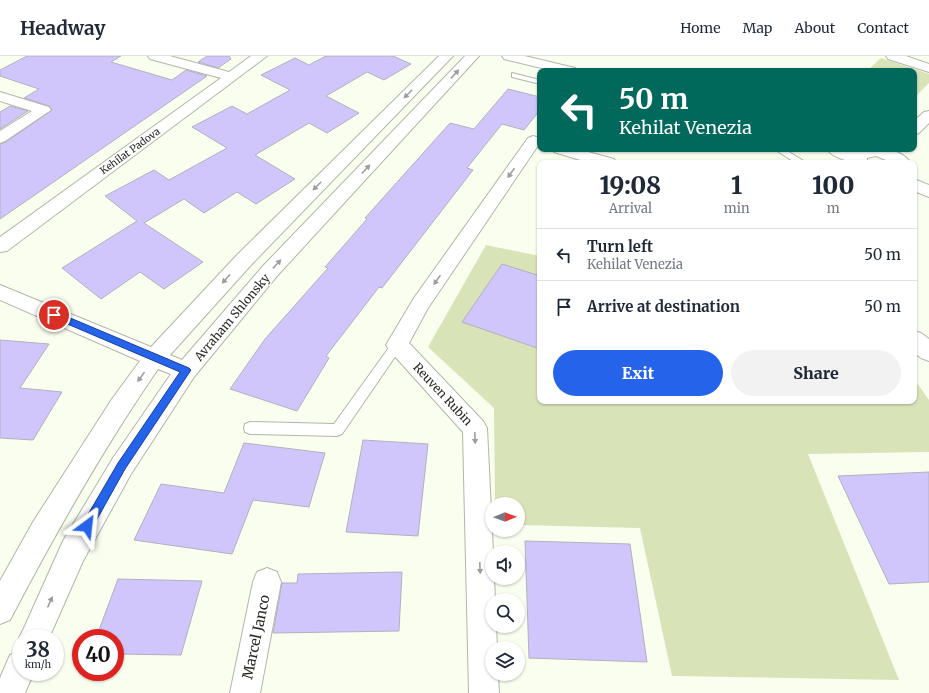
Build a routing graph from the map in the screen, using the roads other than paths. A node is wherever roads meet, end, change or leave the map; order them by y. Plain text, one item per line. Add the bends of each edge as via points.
1 (155, 56) edge
2 (260, 56) edge
3 (446, 56) edge
4 (472, 56) edge
5 (509, 56) edge
6 (893, 56) edge
7 (554, 68) edge
8 (929, 68) edge
9 (516, 75) dead end
10 (232, 77) junction
11 (537, 81) edge
12 (0, 96) edge
13 (929, 115) edge
14 (917, 127) edge
15 (0, 138) edge
16 (536, 142) edge
17 (570, 152) edge
18 (783, 152) edge
19 (842, 152) edge
20 (866, 152) edge
21 (875, 152) edge
22 (897, 156) edge
23 (598, 160) edge
24 (798, 160) edge
25 (857, 160) edge
26 (860, 160) edge
27 (917, 186) edge
28 (929, 192) edge
29 (0, 246) edge
30 (0, 292) edge
31 (917, 342) edge
32 (397, 345) junction
33 (929, 352) edge
34 (154, 358) junction
35 (186, 370) junction
36 (250, 428) dead end
37 (267, 582) dead end
38 (0, 610) edge
39 (38, 629) edge
40 (14, 681) edge
41 (9, 693) edge
42 (245, 693) edge
43 (484, 693) edge

1 - 10 street
2 - 10 street, Kehilat Padova
3 -> 34 street via 244,260
35 -> 4 street, Avraham Shlonsky via 270,271
5 - 7 street
6 - 8 street
9 - 11 lane
10 - 29 street, Kehilat Padova
12 - 15 street via 44,110
13 - 14 street
16 -> 32 street via 421,303
17 - 23 street
18 - 24 lane
19 - 25 street
20 - 26 street
21 - 22 street
27 - 28 street
30 - 34 street
31 - 33 street
32 - 36 lane via 336,430
32 -> 43 street, Reuven Rubin via 475,428
34 - 35 street
34 -> 38 street via 120,406 42,531
39 -> 35 street, Avraham Shlonsky via 73,551 122,466
37 - 42 street, Marcel Janco
40 - 41 street

